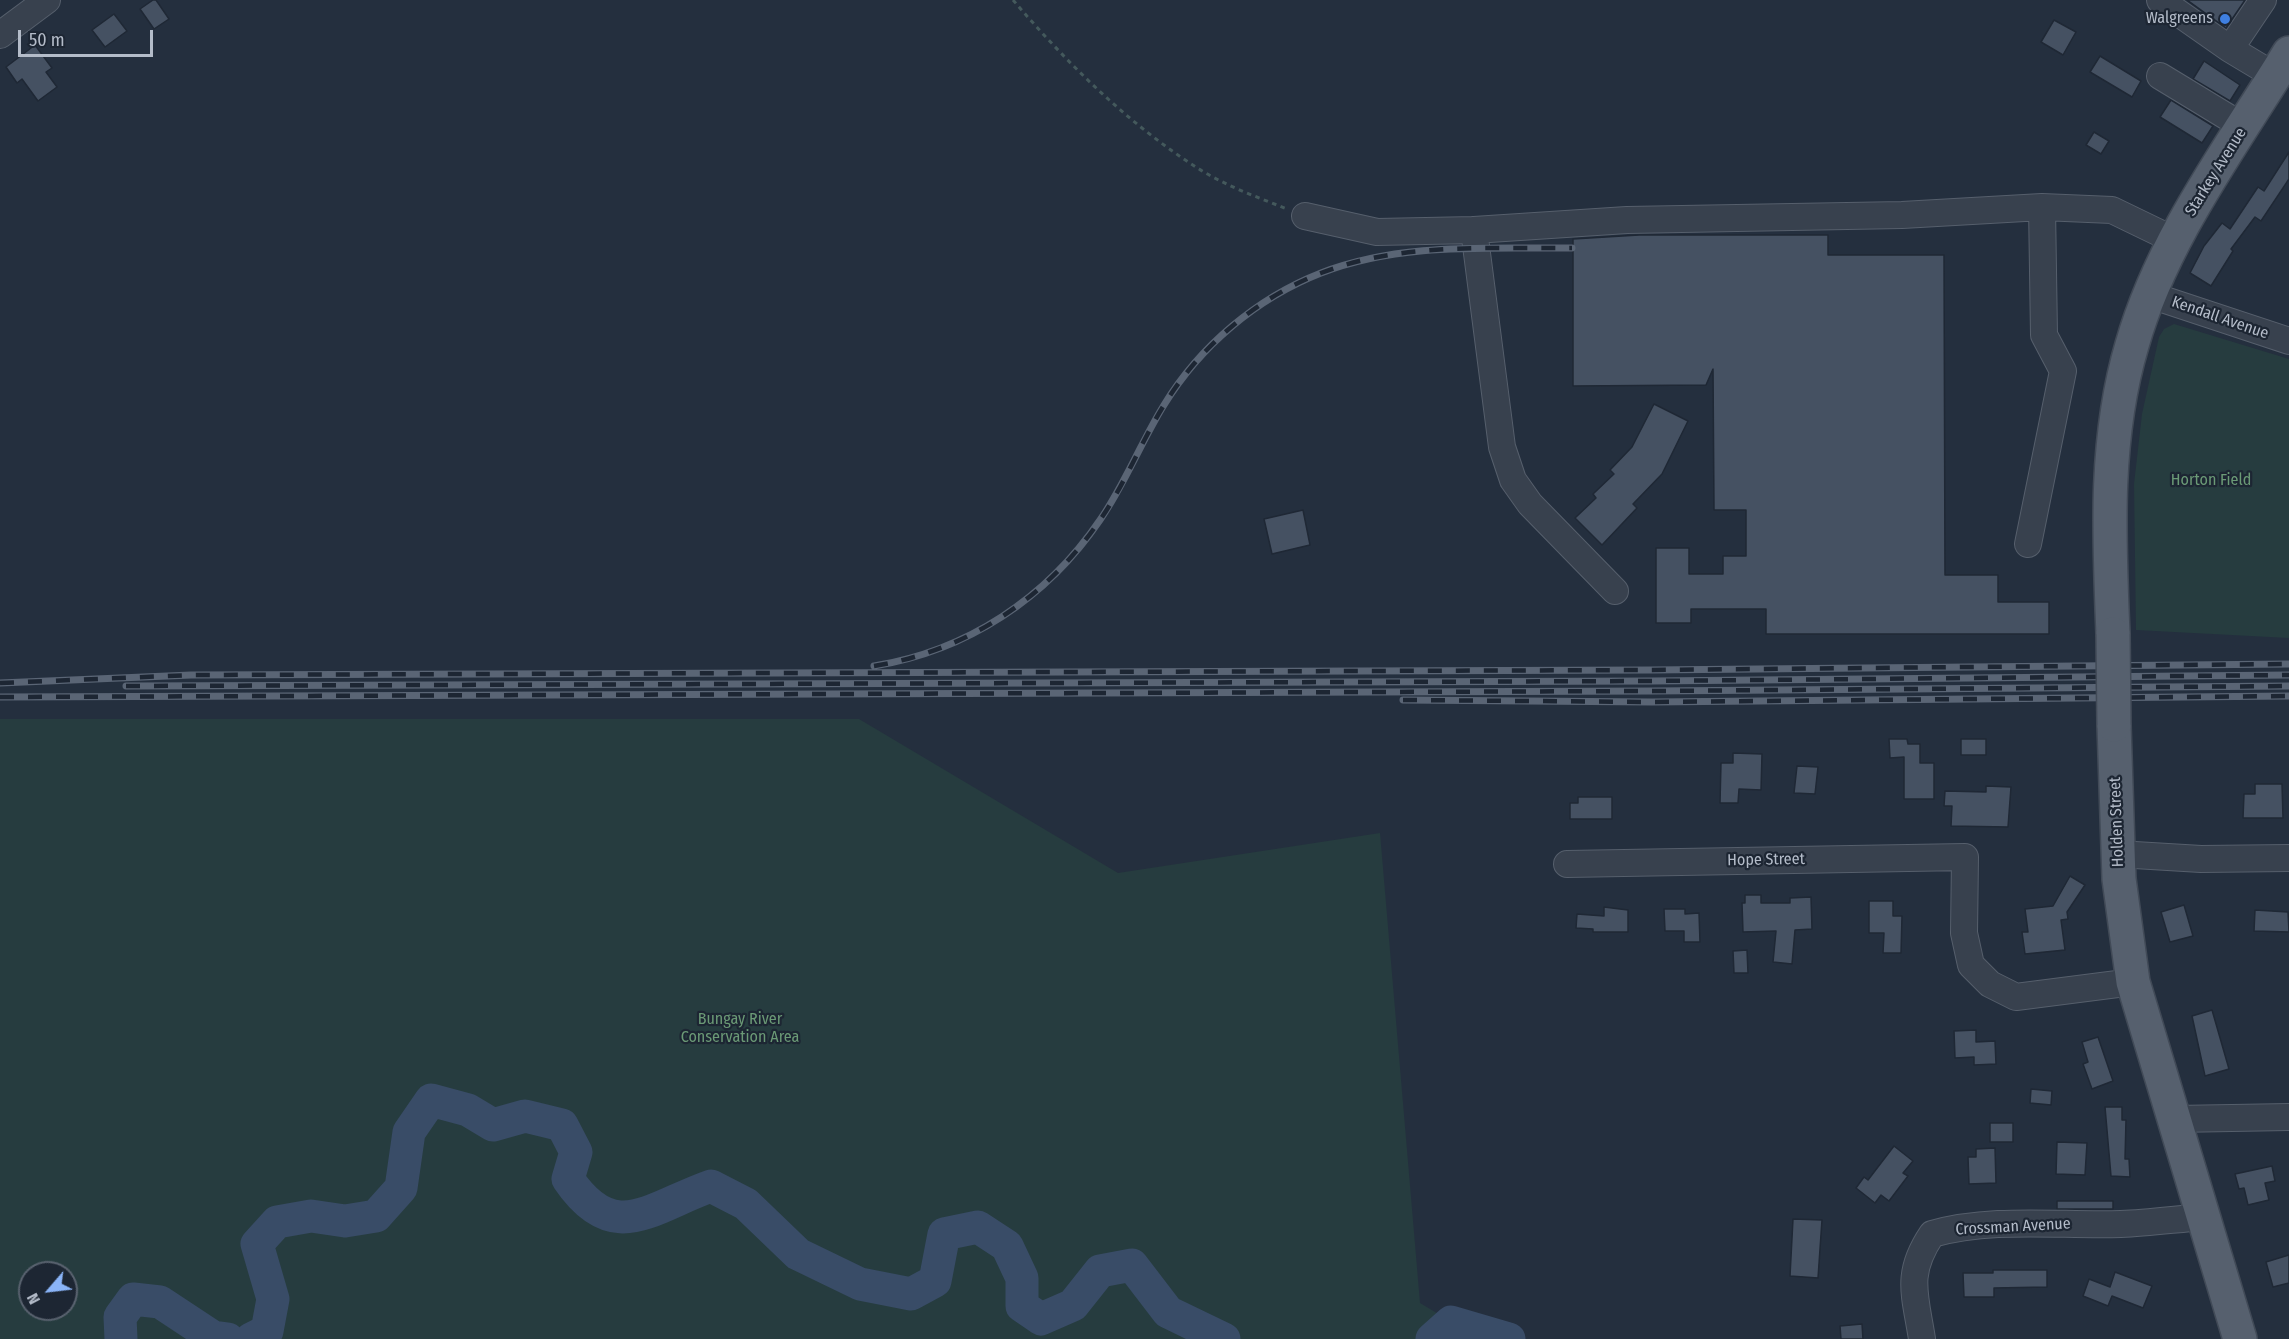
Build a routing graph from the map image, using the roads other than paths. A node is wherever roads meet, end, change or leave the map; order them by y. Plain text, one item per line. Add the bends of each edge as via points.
1 (47, 0) edge
2 (2263, 0) edge
3 (2164, 3) edge
4 (0, 35) edge
5 (2222, 36) junction
6 (2282, 65) edge
7 (2160, 76) dead end
8 (2244, 127) junction
9 (2042, 207) junction
10 (1305, 216) road end
11 (1474, 230) junction
12 (2174, 240) junction
13 (2150, 295) junction
14 (2289, 341) edge
15 (2028, 544) dead end
16 (1615, 591) dead end
17 (2118, 854) junction
18 (2289, 858) edge
19 (1568, 864) dead end
20 (2133, 982) junction
21 (2289, 1117) edge
22 (2175, 1119) junction
23 (2204, 1217) junction
24 (1922, 1339) edge
25 (2241, 1339) edge

1 - 4 street
2 - 5 street
3 - 5 street
3 - 5 street via 2183,4
5 - 6 street
6 - 8 main road, Starkey Avenue
7 - 8 street
8 - 12 main road, Starkey Avenue
9 - 11 street via 1902,215 1627,219
9 - 12 street via 2112,210
9 - 15 street via 2044,335 2063,371
10 - 11 street via 1377,232
11 - 16 street via 1502,447 1513,480 1530,504
12 - 13 main road, Starkey Avenue
13 - 14 street, Kendall Avenue
13 - 17 main road, Holden Street, bridge via 2132,344 2120,395 2110,481
17 - 18 street via 2201,859
17 - 20 main road, Holden Street
19 - 20 street, Hope Street via 1965,857 1964,933 1971,965 1990,984 2016,997
20 - 22 main road, Holden Street
21 - 22 street
22 - 23 main road, Holden Street
23 - 24 street, Crossman Avenue via 2121,1224 2031,1223 1951,1228 1932,1234 1918,1255 1913,1279
23 - 25 main road, Holden Street

